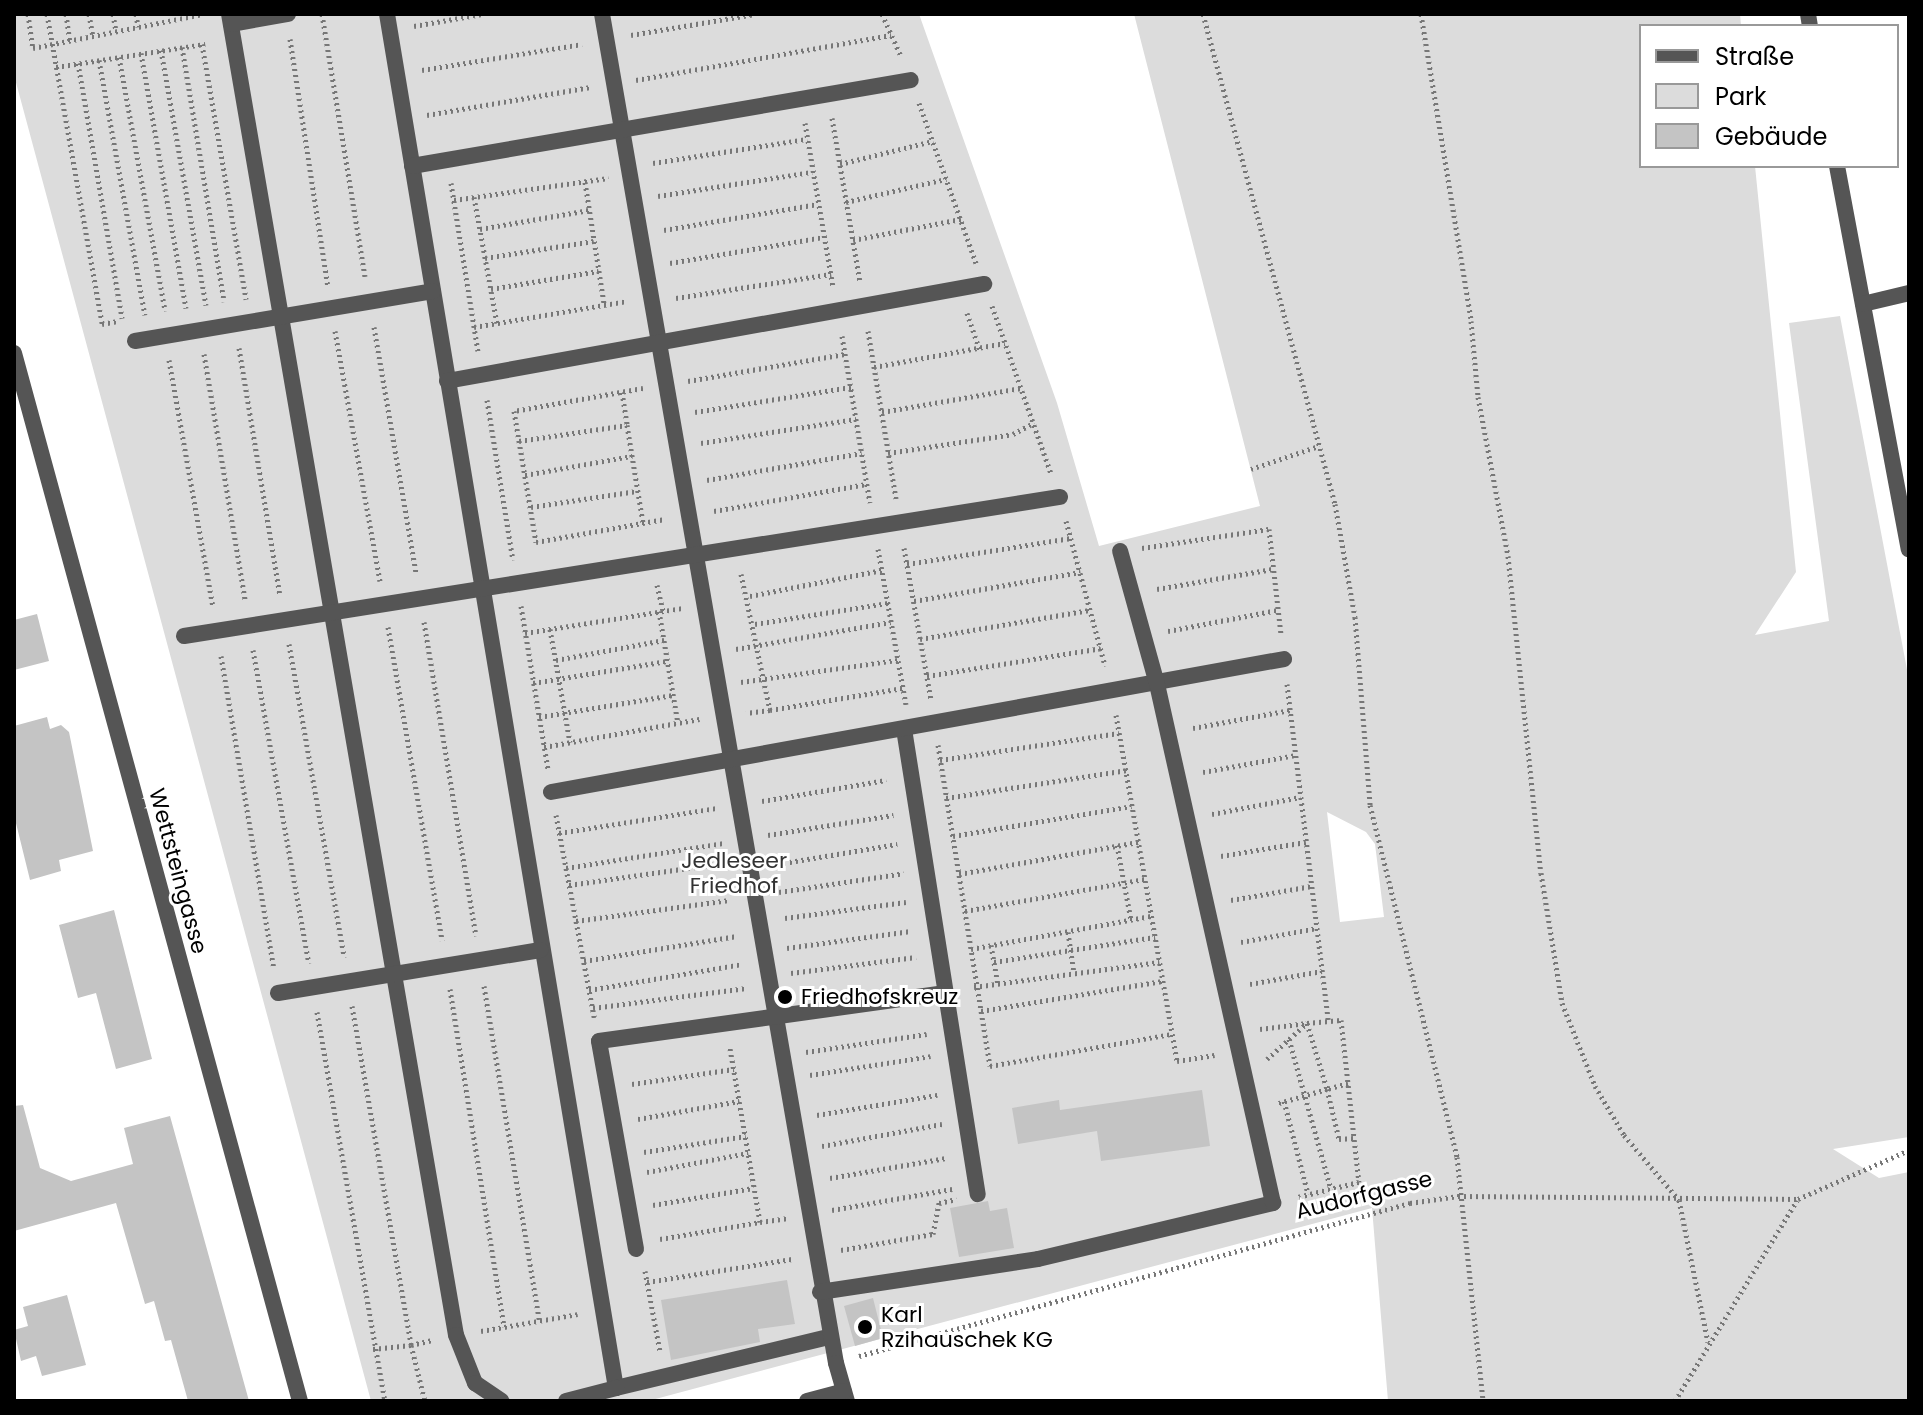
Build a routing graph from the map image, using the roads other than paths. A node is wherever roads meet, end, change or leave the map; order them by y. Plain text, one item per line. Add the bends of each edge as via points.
1 (287, 14) edge
2 (602, 14) edge
3 (388, 22) edge
4 (231, 26) edge
5 (911, 80) road end
6 (621, 128) junction
7 (412, 166) junction
8 (1837, 168) edge
9 (984, 284) road end
10 (433, 291) junction
11 (1909, 293) edge
12 (1863, 304) junction
13 (281, 316) junction
14 (135, 341) dead end
15 (658, 345) junction
16 (14, 353) edge
17 (447, 381) junction
18 (20, 401) edge
19 (1060, 497) road end
20 (1909, 549) edge
21 (1120, 551) road end
22 (694, 554) junction
23 (481, 585) junction
24 (331, 610) junction
25 (184, 636) dead end
26 (1284, 659) road end
27 (1157, 684) junction
28 (907, 728) junction
29 (729, 760) junction
30 (551, 792) dead end
31 (540, 950) junction
32 (394, 974) junction
33 (278, 993) road end
34 (946, 993) junction
35 (773, 1018) junction
36 (978, 1189) road end
37 (635, 1246) road end
38 (820, 1292) junction
39 (829, 1337) junction
40 (616, 1388) junction
41 (846, 1396) edge
42 (300, 1401) edge
43 (502, 1401) edge
44 (566, 1401) edge
45 (807, 1401) edge

1 - 4 street
2 - 6 street
3 - 7 street
4 - 13 street
5 - 6 street
6 - 7 street
6 - 15 street
7 - 10 street
8 - 12 street
9 - 15 street
10 - 13 street
10 - 17 street
11 - 12 street
12 - 20 street
13 - 14 street
13 - 24 street
15 - 17 street
15 - 22 street
16 - 18 street, Wettsteingasse
17 - 23 street
18 - 42 street, Wettsteingasse
19 - 22 street
21 - 27 street
22 - 23 street
22 - 29 street
23 - 24 street
23 - 31 street
24 - 25 street
24 - 32 street
26 - 27 street
27 - 28 street
27 - 38 street via 1273,1203 1038,1259
28 - 29 street
28 - 34 street
29 - 30 street
29 - 35 street
31 - 32 street
31 - 40 street
32 - 33 street
32 - 43 street via 456,1335 475,1383
34 - 35 street
34 - 36 street
35 - 37 street via 599,1041
35 - 38 street
38 - 39 street
39 - 40 street
39 - 41 street
40 - 44 street
41 - 45 street

